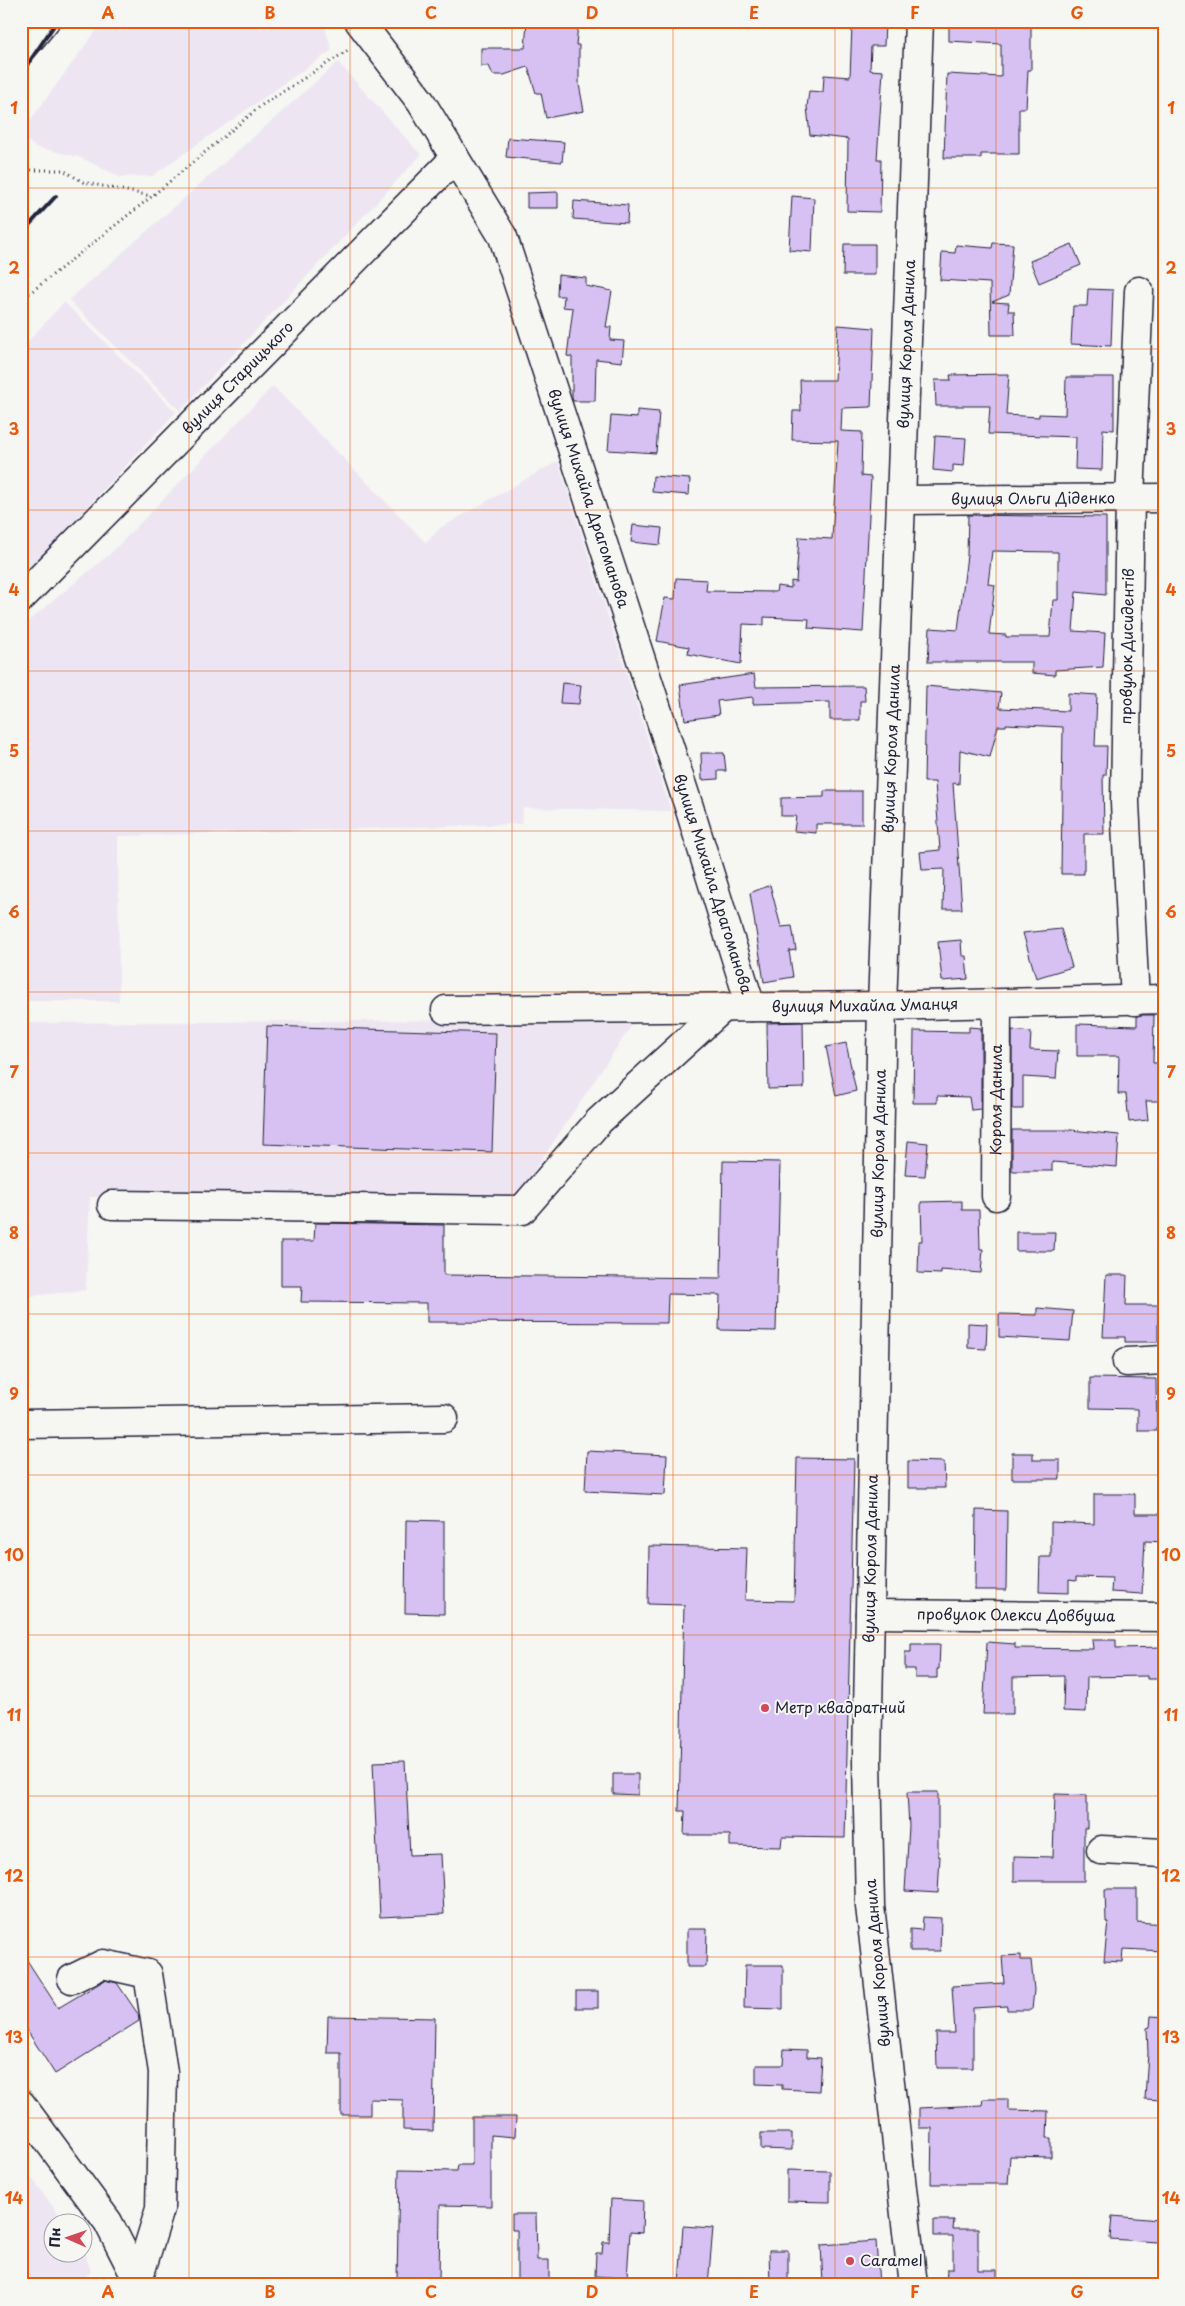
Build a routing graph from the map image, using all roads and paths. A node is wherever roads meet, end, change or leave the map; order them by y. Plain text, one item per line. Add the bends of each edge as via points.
1 (45, 21) edge
2 (919, 21) edge
3 (366, 29) edge
4 (21, 50) edge
5 (455, 158) junction
6 (21, 170) edge
7 (151, 196) junction
8 (1139, 291) dead end
9 (21, 300) edge
10 (1130, 498) junction
11 (1164, 498) edge
12 (902, 500) junction
13 (21, 598) edge
14 (1164, 999) edge
15 (1135, 1001) junction
16 (997, 1004) junction
17 (882, 1006) junction
18 (724, 1007) junction
19 (751, 1007) junction
20 (446, 1010) dead end
21 (996, 1196) dead end
22 (112, 1205) dead end
23 (1164, 1360) edge
24 (1127, 1362) dead end
25 (444, 1418) dead end
26 (21, 1424) edge
27 (870, 1614) junction
28 (1164, 1617) edge
29 (1101, 1850) dead end
30 (1164, 1853) edge
31 (72, 1979) dead end
32 (21, 2104) edge
33 (139, 2282) edge
34 (913, 2285) edge

1 - 4 street
2 - 12 street, вулиця Короля Данила
3 - 5 street, вулиця Михайла Драгоманова via 421,102
3 - 7 path via 262,105
5 - 13 street, вулиця Старицького
5 - 19 street, вулиця Михайла Драгоманова via 503,237
6 - 7 path via 64,170 83,182
7 - 9 path
8 - 10 street, провулок Дисидентів
10 - 11 street, вулиця Ольги Діденко
10 - 12 street, вулиця Ольги Діденко
10 - 15 street, провулок Дисидентів via 1124,803
12 - 17 street, вулиця Короля Данила
14 - 15 street, вулиця Михайла Уманця
15 - 16 street, вулиця Михайла Уманця
16 - 17 street, вулиця Михайла Уманця
16 - 21 street, Короля Данила
17 - 19 street, вулиця Михайла Уманця
17 - 27 street, вулиця Короля Данила
18 - 19 street, вулиця Михайла Уманця
18 - 20 street, вулиця Михайла Уманця
18 - 22 street via 599,1121 522,1210
23 - 24 street
25 - 26 street
27 - 28 street, провулок Олекси Довбуша
27 - 34 street, вулиця Короля Данила via 867,1761 870,1906
29 - 30 street
31 - 33 street via 104,1964 148,1974 163,2072 160,2209
32 - 33 street via 108,2222

